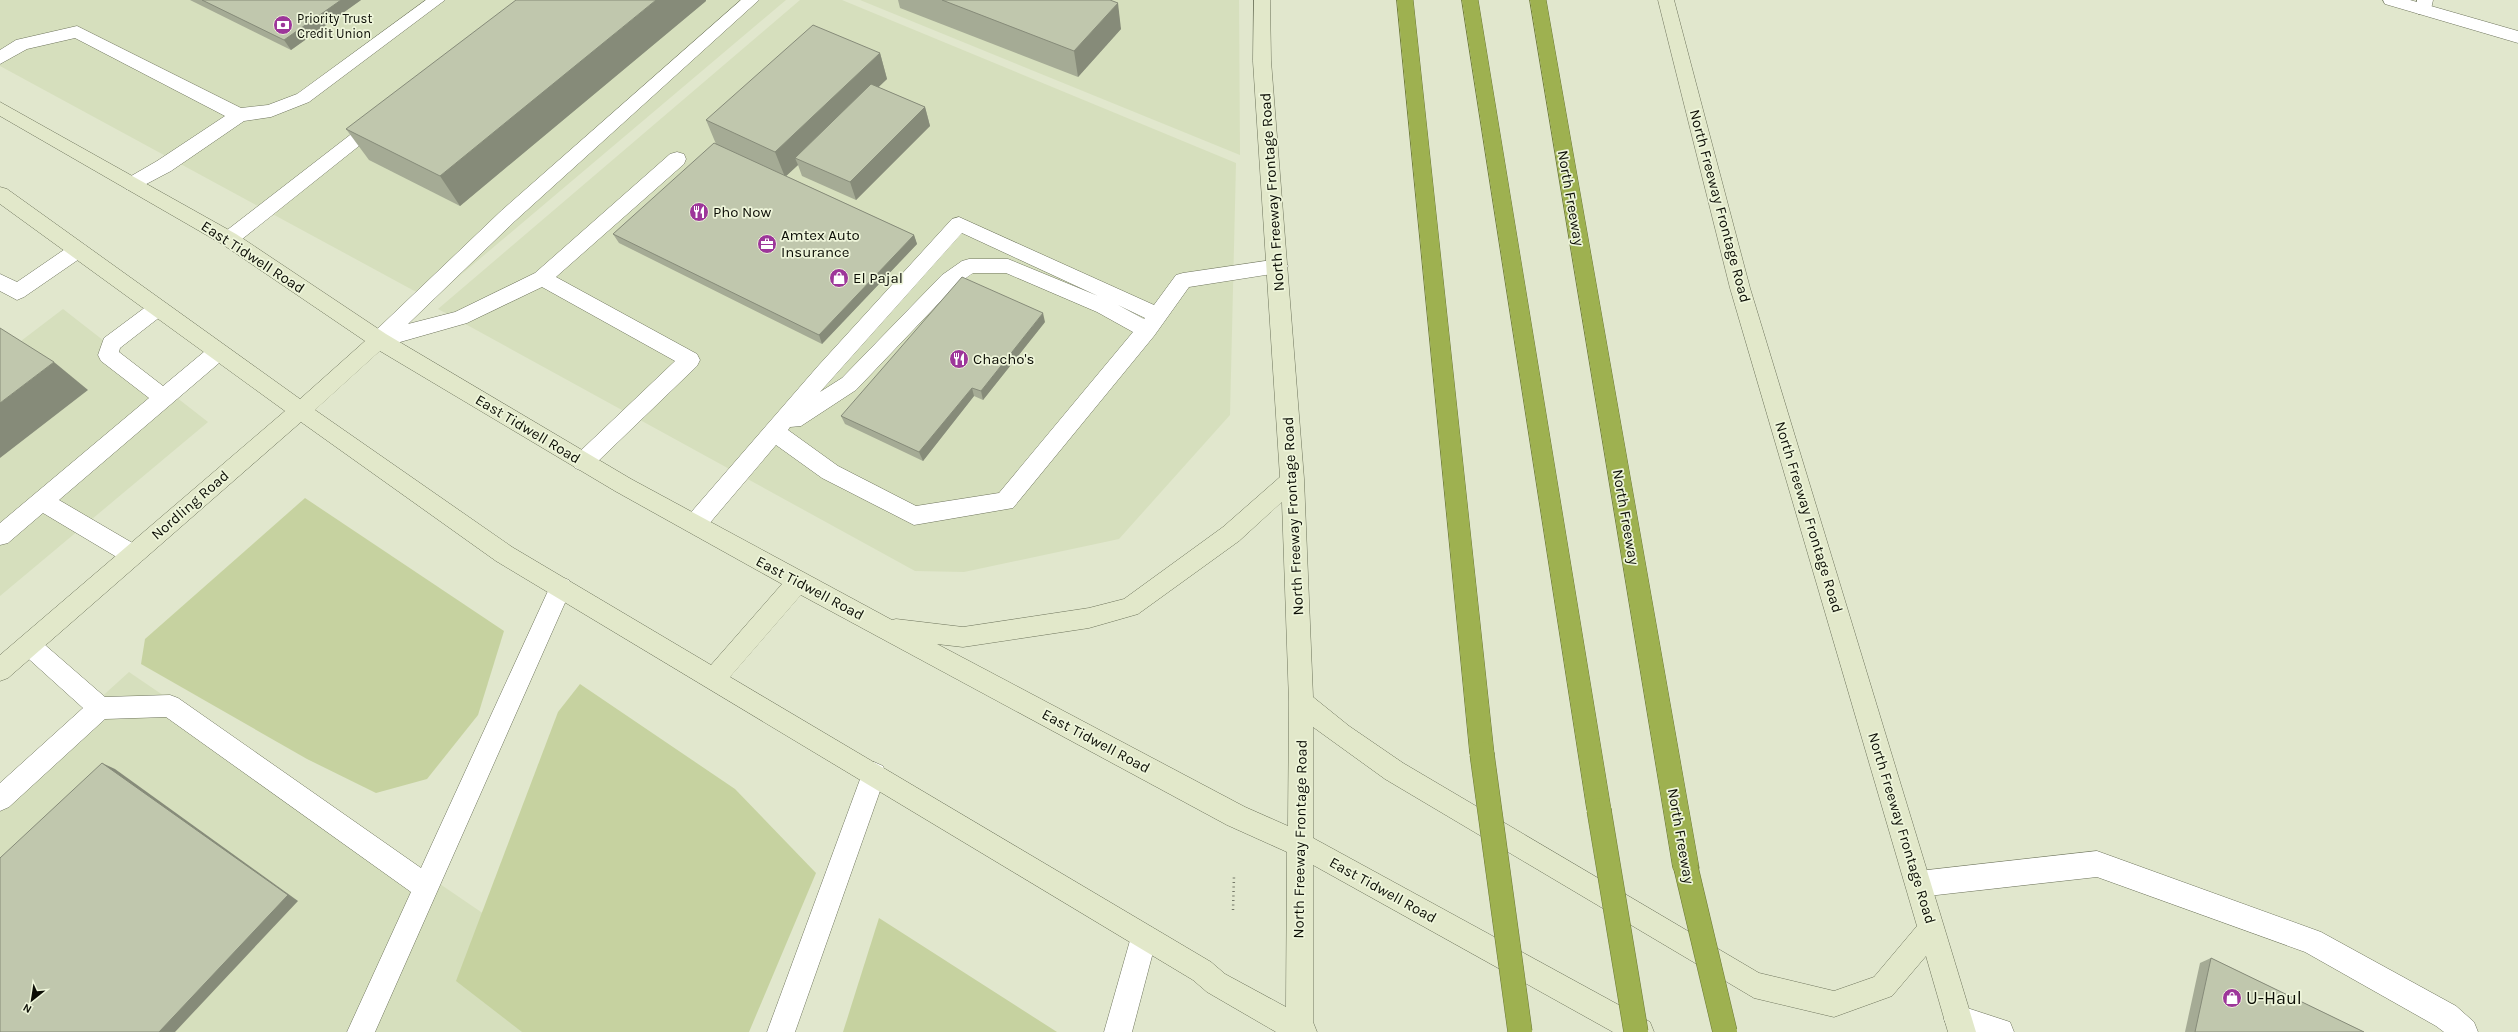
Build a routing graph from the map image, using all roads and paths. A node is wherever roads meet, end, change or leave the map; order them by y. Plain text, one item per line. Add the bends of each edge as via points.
1 (437, 0) edge
2 (751, 0) edge
3 (1262, 0) edge
4 (1405, 0) edge
5 (1470, 0) edge
6 (1538, 0) edge
7 (1666, 0) edge
8 (2391, 0) edge
9 (2424, 5) edge
10 (2518, 37) edge
11 (0, 58) edge
12 (0, 108) edge
13 (392, 111) edge
14 (238, 115) junction
15 (676, 159) dead end
16 (133, 184) junction
17 (0, 194) edge
18 (230, 239) junction
19 (78, 250) junction
20 (1278, 266) junction
21 (542, 278) junction
22 (0, 281) edge
23 (158, 308) junction
24 (1152, 322) junction
25 (379, 340) junction
26 (218, 352) junction
27 (163, 398) junction
28 (300, 411) junction
29 (774, 432) junction
30 (584, 462) junction
31 (1293, 479) junction
32 (42, 501) junction
33 (695, 524) junction
34 (0, 536) edge
35 (132, 555) junction
36 (798, 582) junction
37 (561, 587) junction
38 (883, 627) junction
39 (29, 645) junction
40 (0, 670) edge
41 (714, 678) junction
42 (1301, 702) junction
43 (100, 708) junction
44 (874, 774) junction
45 (0, 799) edge
46 (1299, 844) junction
47 (1234, 876) dead end
48 (1919, 884) junction
49 (426, 887) junction
50 (1233, 910) dead end
51 (1932, 929) junction
52 (1144, 937) junction
53 (1960, 1026) edge
54 (1300, 1031) edge
55 (361, 1032) edge
56 (781, 1032) edge
57 (1118, 1032) edge
58 (1520, 1032) edge
59 (1636, 1032) edge
60 (1640, 1032) edge
61 (1725, 1032) edge
62 (2000, 1032) edge
63 (2464, 1032) edge

1 - 14 street via 304,98 271,112
2 - 25 street via 508,216
3 - 20 main road, North Freeway Frontage Road via 1262,61
4 - 58 highway, bridge via 1482,754
5 - 59 highway, bridge
6 - 61 highway, North Freeway, bridge via 1686,868
7 - 48 main road, North Freeway Frontage Road via 1740,288
8 - 9 street
9 - 10 street
11 - 14 street via 22,44 78,32
12 - 16 main road, East Tidwell Road
13 - 18 street
14 - 16 street
15 - 21 street
16 - 18 main road, East Tidwell Road
17 - 19 main road
18 - 25 main road, East Tidwell Road
19 - 22 street via 17,292
19 - 23 main road
20 - 24 street via 1183,280
20 - 31 main road, North Freeway Frontage Road
21 - 25 street via 460,318
21 - 30 street via 690,360
23 - 26 main road
23 - 27 street via 111,344 108,355
24 - 29 street via 1104,307 1008,266 969,266 949,280 849,384
24 - 29 street via 1005,501 914,516 830,472
24 - 29 street via 959,224
25 - 28 main road, Nordling Road
25 - 30 main road, East Tidwell Road
26 - 27 street
26 - 28 main road
27 - 32 street
28 - 35 main road, Nordling Road
28 - 37 main road via 504,554
29 - 33 street
30 - 33 main road, East Tidwell Road
31 - 38 main road via 1231,534 1130,606 1089,618 963,637
31 - 42 main road, North Freeway Frontage Road
32 - 34 street
32 - 35 street
33 - 36 main road, East Tidwell Road
35 - 39 main road, Nordling Road
36 - 38 main road, East Tidwell Road
36 - 41 main road
37 - 41 main road
37 - 49 street
38 - 46 main road, East Tidwell Road via 1236,816
39 - 40 main road, Nordling Road
39 - 43 street
41 - 44 main road
42 - 46 main road, North Freeway Frontage Road
42 - 51 main road via 1340,734 1394,772 1754,985 1834,1004 1882,988
43 - 45 street
43 - 49 street via 170,706
44 - 52 main road
44 - 56 street
46 - 54 main road, North Freeway Frontage Road
46 - 60 main road, East Tidwell Road
47 - 50 path
48 - 51 main road, North Freeway Frontage Road
48 - 63 street via 2097,864 2312,941 2446,1016
49 - 55 street
51 - 53 main road, North Freeway Frontage Road
52 - 54 main road via 1202,971 1216,983
52 - 57 street
53 - 62 street

